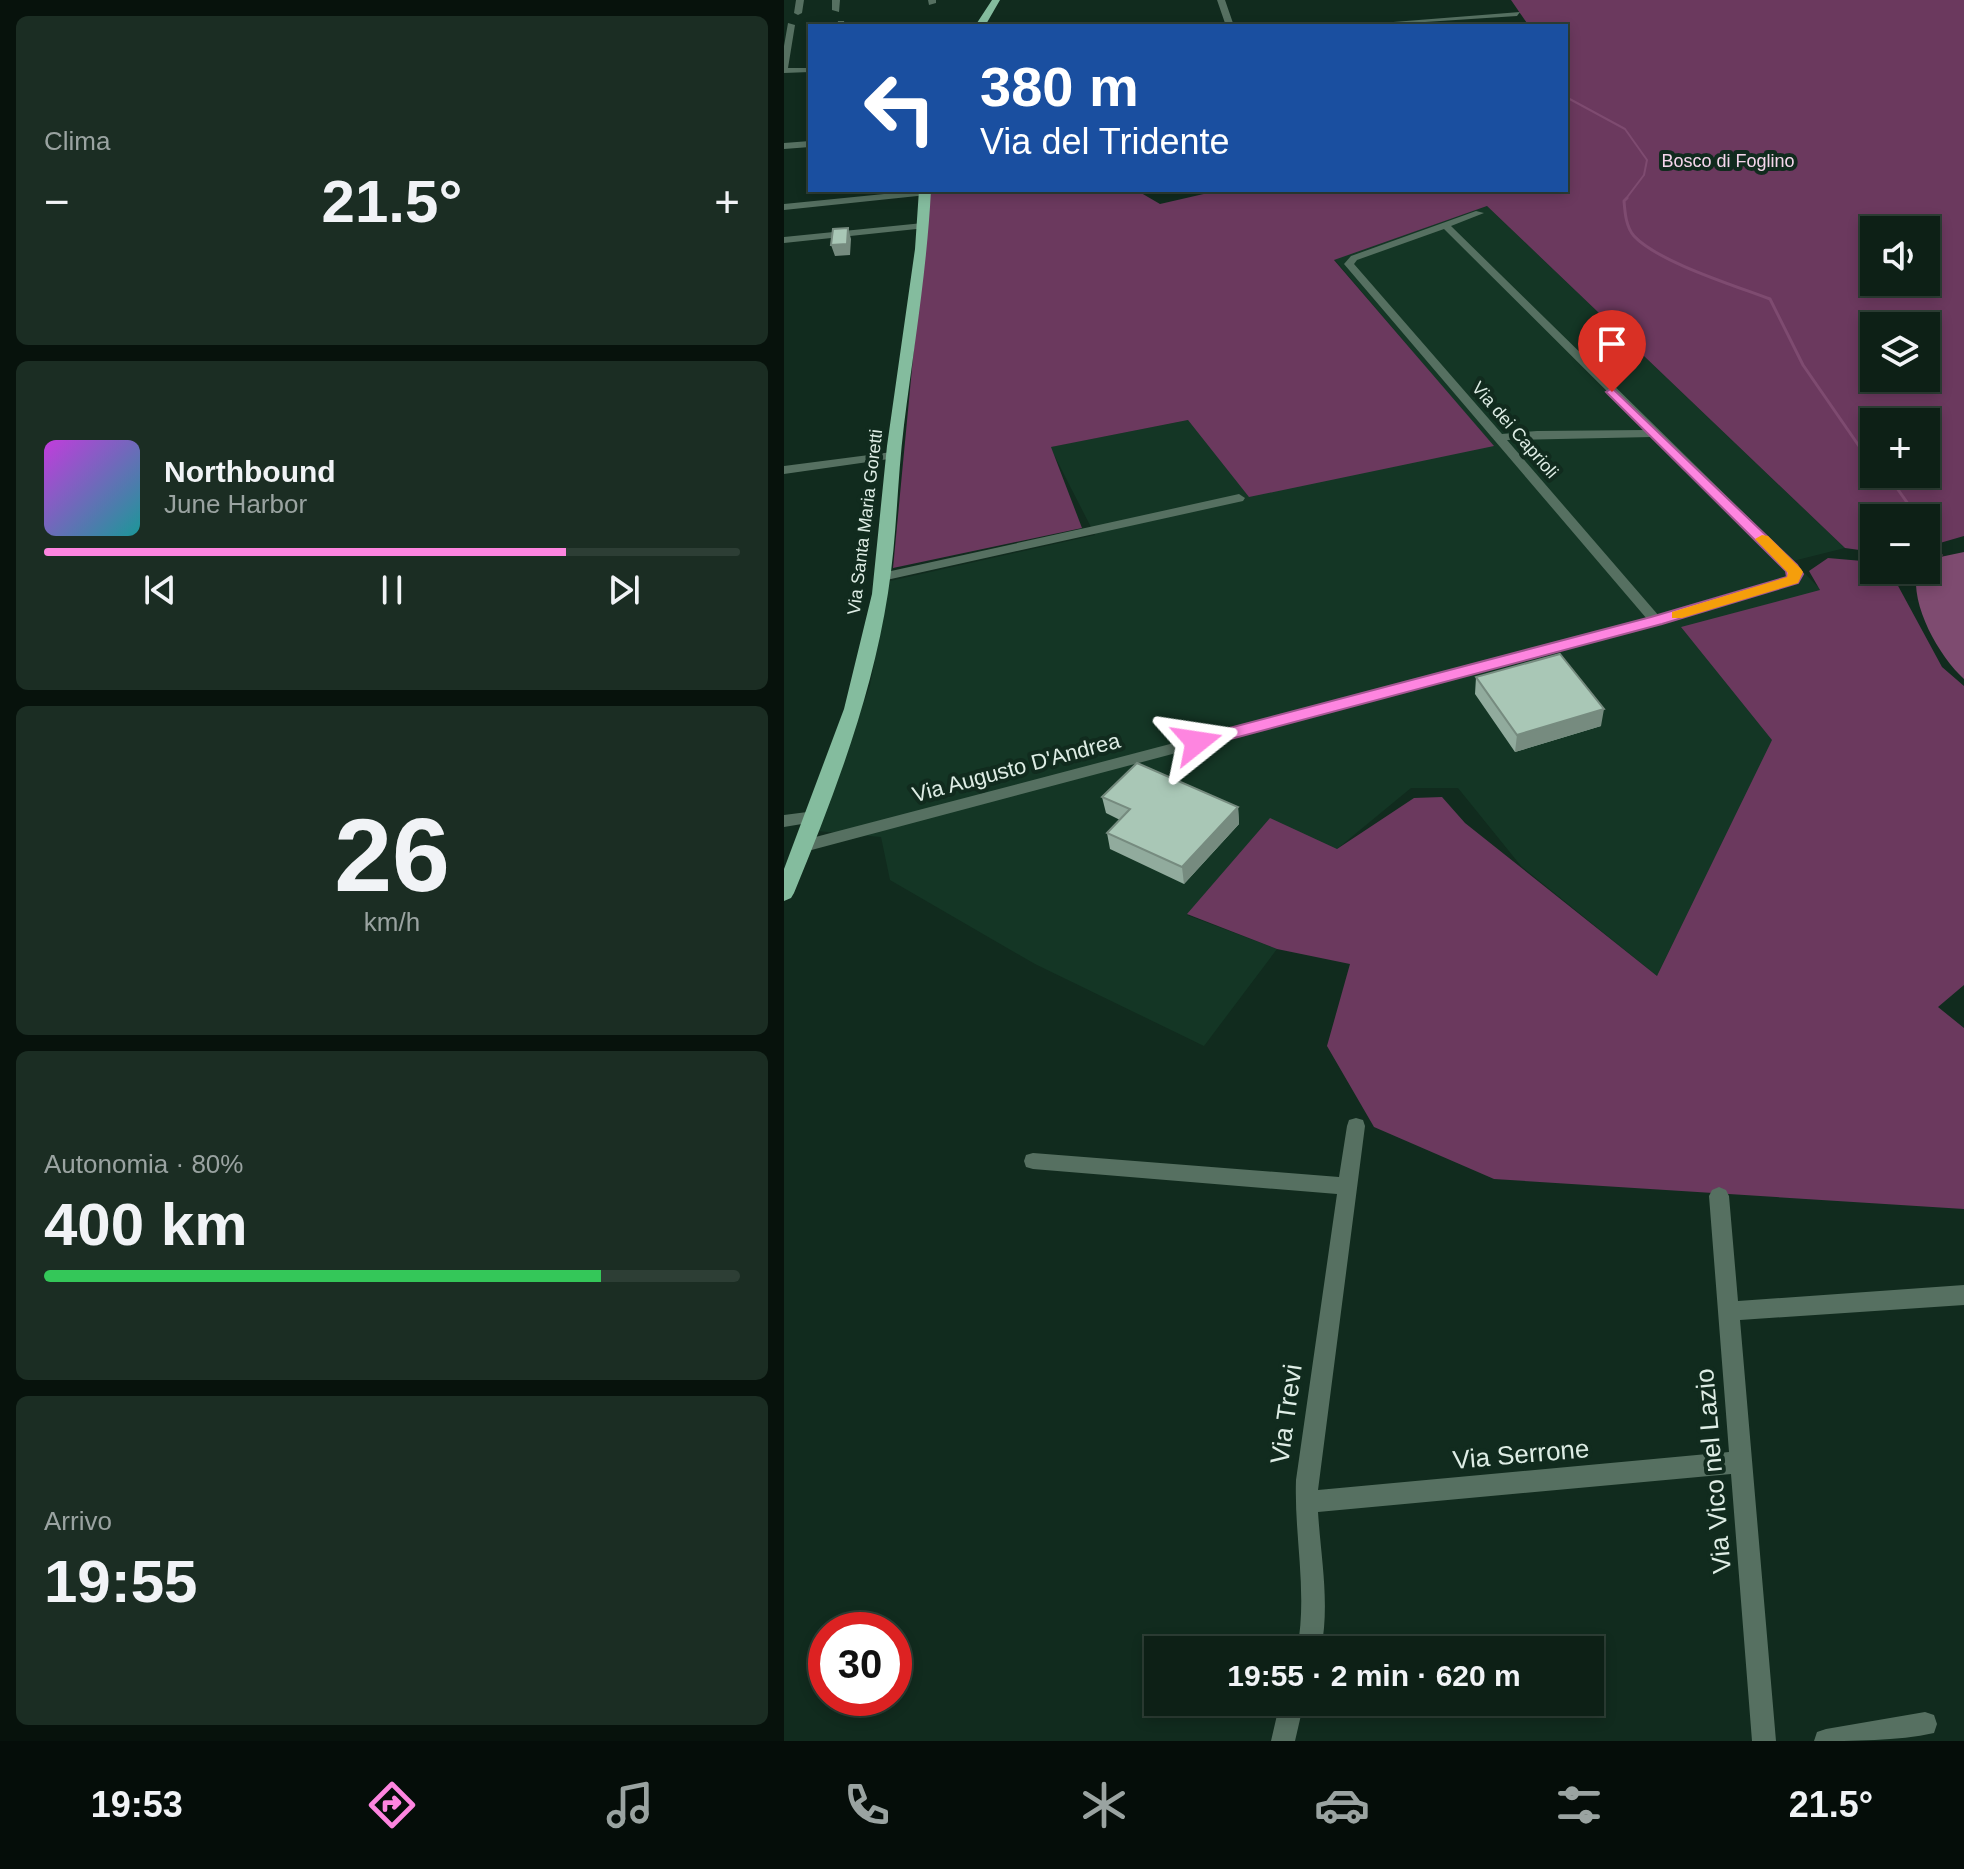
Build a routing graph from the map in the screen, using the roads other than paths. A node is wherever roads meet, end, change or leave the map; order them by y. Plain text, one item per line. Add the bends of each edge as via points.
1 (800, 0) edge
2 (836, 0) edge
3 (996, 0) edge
4 (1221, 0) edge
5 (836, 10) dead end
6 (798, 13) dead end
7 (1517, 14) dead end
8 (981, 24) edge
9 (1229, 24) edge
10 (1406, 24) edge
11 (791, 25) dead end
12 (808, 70) edge
13 (784, 71) edge
14 (808, 144) edge
15 (784, 146) edge
16 (915, 192) edge
17 (924, 192) edge
18 (784, 207) edge
19 (1479, 213) dead end
20 (1445, 225) junction
21 (923, 226) junction
22 (784, 240) edge
23 (1654, 433) junction
24 (1498, 438) junction
25 (892, 456) junction
26 (784, 470) edge
27 (1239, 498) dead end
28 (882, 577) junction
29 (1656, 621) junction
30 (815, 817) junction
31 (784, 821) edge
32 (804, 846) junction
33 (784, 893) edge
34 (1356, 1126) dead end
35 (1033, 1161) dead end
36 (1348, 1186) junction
37 (1719, 1196) dead end
38 (1964, 1295) edge
39 (1728, 1311) junction
40 (1741, 1462) junction
41 (1306, 1502) junction
42 (1311, 1636) edge
43 (1289, 1716) edge
44 (1925, 1724) dead end
45 (1283, 1741) edge
46 (1764, 1741) edge
47 (1826, 1741) edge

1 - 6 street
2 - 5 street
3 - 8 main road
4 - 9 street
7 - 10 street
11 - 13 street
12 - 13 street
14 - 15 street
16 - 18 street
17 - 21 main road, Via Santa Maria Goretti
19 - 20 street
20 - 23 street
20 - 24 street, Via dei Caprioli via 1349,262
21 - 22 street
21 - 25 main road, Via Santa Maria Goretti
23 - 24 street
23 - 29 street, Via Augusto D'Andrea via 1796,572 1783,585
24 - 29 street, Via dei Caprioli
25 - 26 street
25 - 28 main road, Via Santa Maria Goretti
27 - 28 street
28 - 30 main road, Via Santa Maria Goretti via 865,665
29 - 32 street, Via Augusto D'Andrea
30 - 31 street
30 - 32 main road, Via Santa Maria Goretti
32 - 33 main road, Via Santa Maria Goretti
34 - 36 street, Via Trevi
35 - 36 street
36 - 41 street, Via Trevi
37 - 39 street, Via Vico nel Lazio
38 - 39 street
39 - 40 street, Via Vico nel Lazio
40 - 41 street, Via Serrone
40 - 46 street, Via Vico nel Lazio
41 - 42 street, Via Trevi via 1316,1603
43 - 45 street
44 - 47 street

